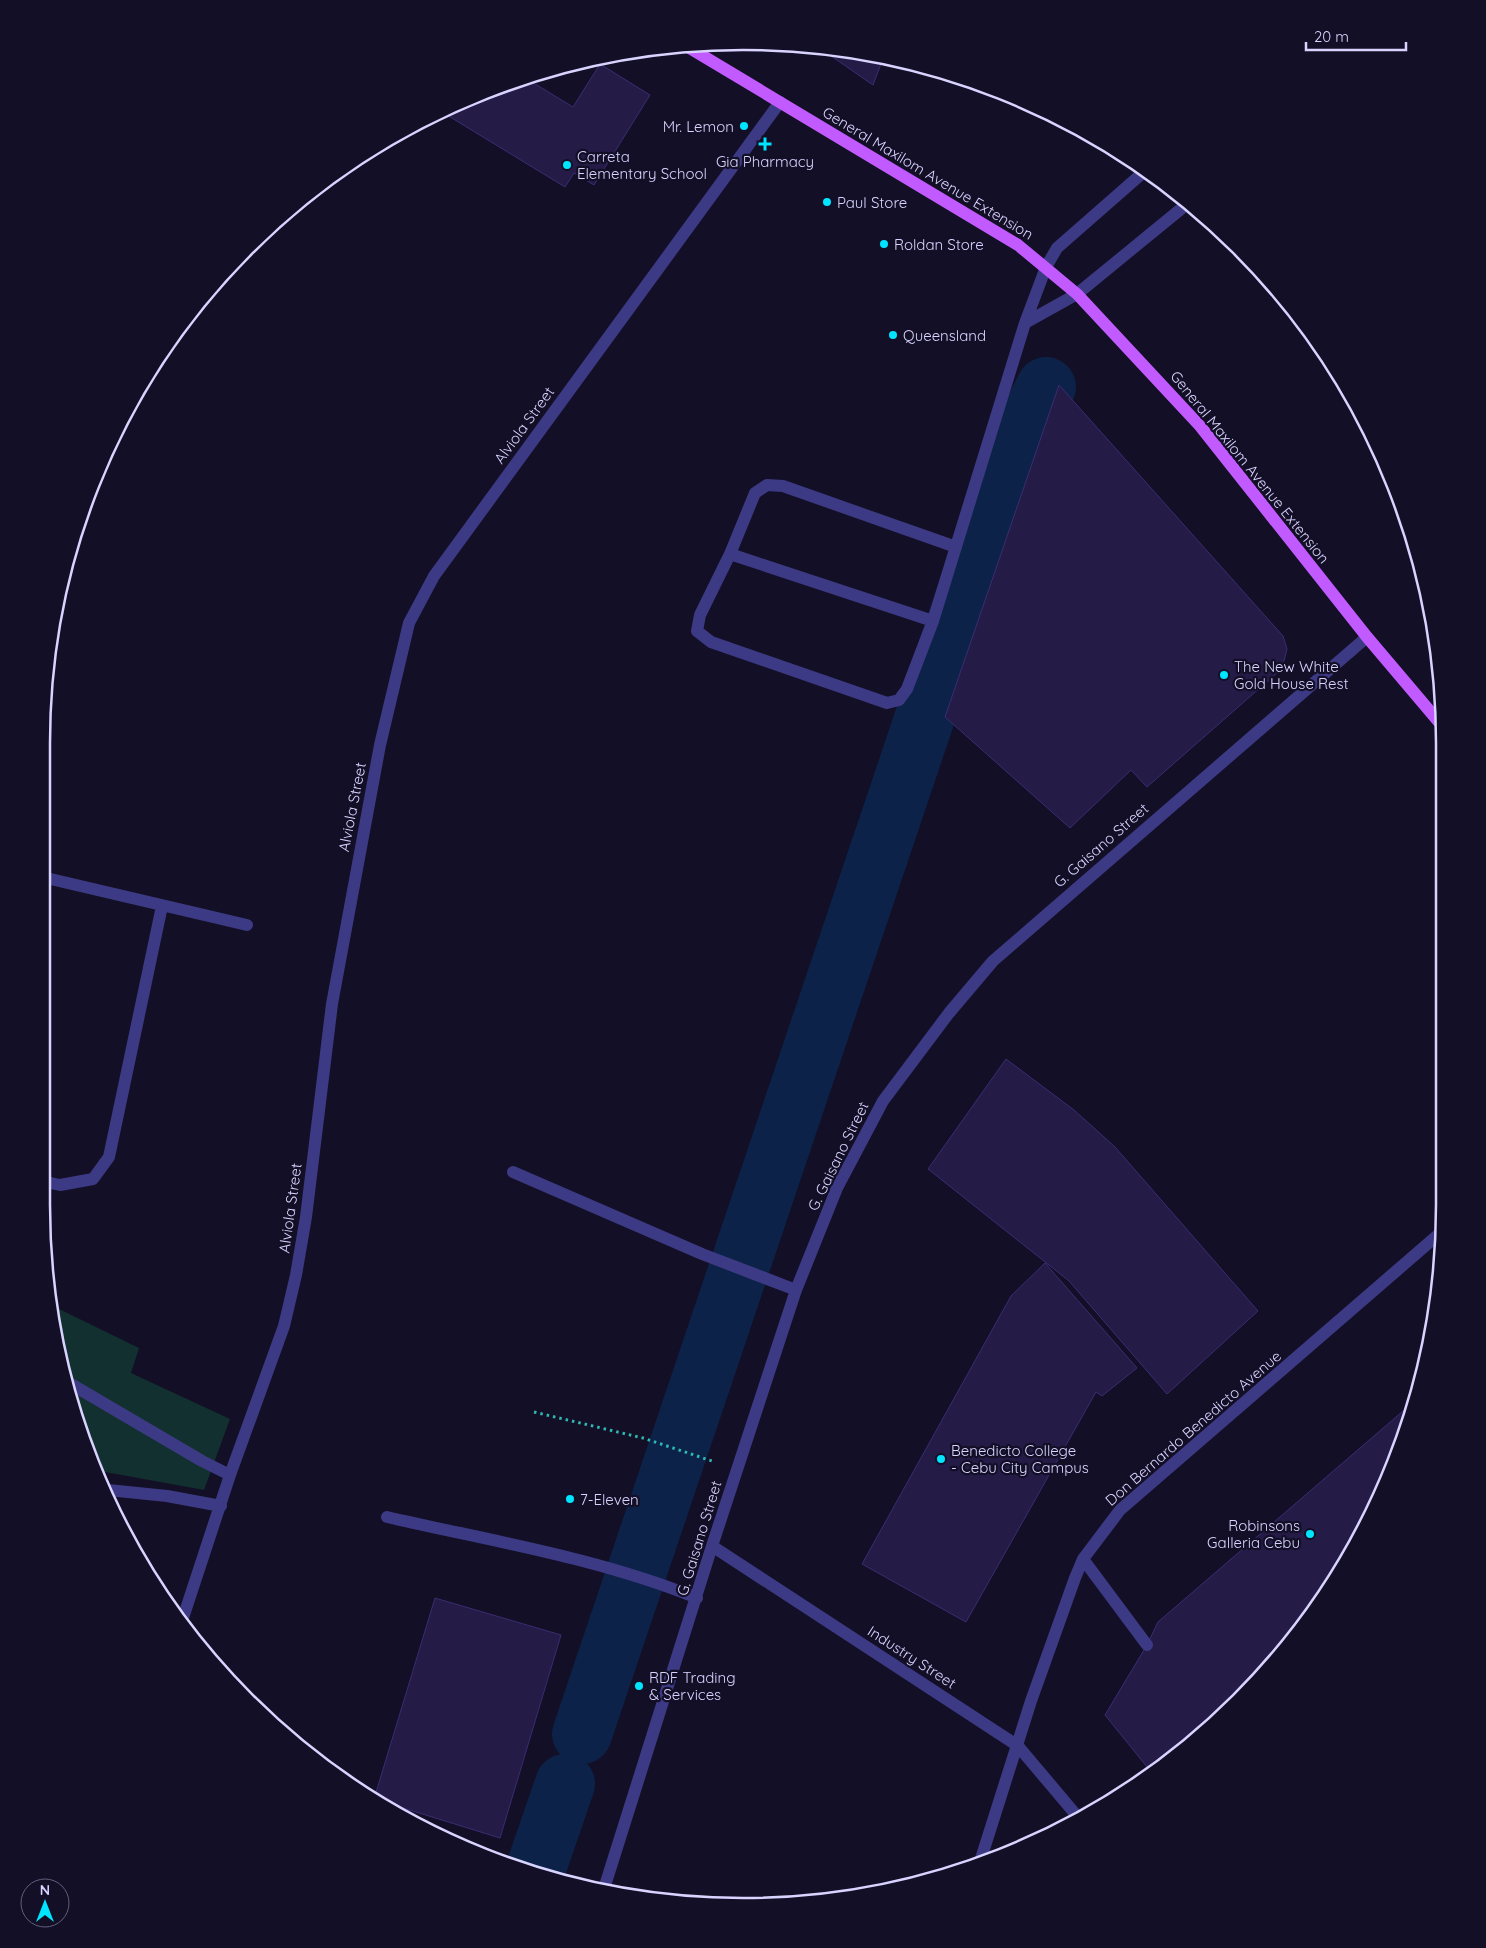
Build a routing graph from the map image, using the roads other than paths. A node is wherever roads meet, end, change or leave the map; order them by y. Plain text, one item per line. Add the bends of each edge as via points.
1 (695, 51) edge
2 (780, 102) junction
3 (1140, 175) edge
4 (1183, 208) edge
5 (1046, 267) junction
6 (1077, 294) junction
7 (1025, 323) junction
8 (956, 547) junction
9 (730, 554) junction
10 (933, 621) junction
11 (1367, 637) junction
12 (1435, 718) edge
13 (50, 879) edge
14 (162, 906) junction
15 (247, 925) dead end
16 (513, 1172) dead end
17 (50, 1183) edge
18 (1435, 1237) edge
19 (796, 1290) junction
20 (75, 1386) edge
21 (230, 1474) junction
22 (112, 1490) edge
23 (221, 1506) junction
24 (387, 1517) dead end
25 (712, 1546) junction
26 (1084, 1559) junction
27 (697, 1598) junction
28 (184, 1614) edge
29 (1147, 1645) dead end
30 (1018, 1746) junction
31 (1075, 1813) edge
32 (981, 1855) edge
33 (605, 1884) edge

1 - 2 main road, General Maxilom Avenue Extension
2 - 5 main road, General Maxilom Avenue Extension via 1018,245
2 - 21 street, Alviola Street via 434,576 409,623 380,745 332,1004 308,1207 296,1275 284,1326
3 - 5 street via 1057,248
4 - 6 street
5 - 6 main road, General Maxilom Avenue Extension
5 - 7 street
6 - 7 street
6 - 11 main road, General Maxilom Avenue Extension via 1200,426
7 - 8 street
8 - 9 street via 783,486 767,484 755,493
8 - 10 street
9 - 10 street
9 - 10 street via 700,615 697,631 710,642 887,703 900,700 907,689
11 - 12 main road, General Maxilom Avenue Extension
11 - 19 street, G. Gaisano Street via 993,961 883,1101 837,1188
13 - 14 street
14 - 15 street
14 - 17 street via 109,1157 93,1179 60,1185
16 - 19 street via 702,1254
18 - 26 street, Don Bernardo Benedicto Avenue via 1120,1510
19 - 25 street, G. Gaisano Street
20 - 21 street
21 - 23 street, Alviola Street
22 - 23 street
23 - 28 street, Alviola Street
24 - 27 street via 617,1570
25 - 27 street, G. Gaisano Street
25 - 30 street, Industry Street
26 - 29 street
26 - 30 street, Don Bernardo Benedicto Avenue via 1031,1701
27 - 33 street, G. Gaisano Street
30 - 31 street, Industry Street
30 - 32 street, Don Bernardo Benedicto Avenue

